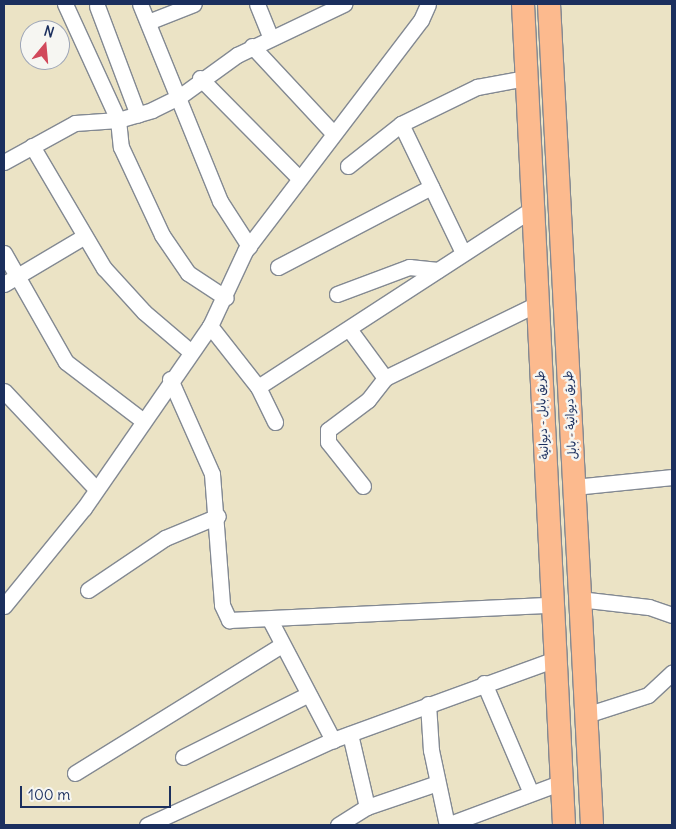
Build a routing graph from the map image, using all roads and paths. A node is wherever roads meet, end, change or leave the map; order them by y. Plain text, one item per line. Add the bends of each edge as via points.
1 (65, 4) edge
2 (140, 4) edge
3 (194, 4) edge
4 (257, 4) edge
5 (344, 4) edge
6 (428, 4) edge
7 (523, 4) edge
8 (549, 4) edge
9 (97, 6) dead end
10 (148, 22) junction
11 (271, 38) junction
12 (252, 46) junction
13 (200, 78) junction
14 (526, 78) junction
15 (178, 97) junction
16 (138, 115) junction
17 (118, 120) junction
18 (401, 124) junction
19 (333, 133) junction
20 (32, 146) junction
21 (4, 162) edge
22 (348, 166) dead end
23 (299, 178) junction
24 (431, 187) junction
25 (532, 209) junction
26 (83, 237) junction
27 (249, 246) junction
28 (4, 253) edge
29 (464, 253) junction
30 (278, 267) dead end
31 (438, 270) junction
32 (10, 280) edge
33 (337, 294) dead end
34 (226, 298) junction
35 (537, 304) junction
36 (210, 326) junction
37 (349, 328) junction
38 (191, 352) junction
39 (385, 378) junction
40 (170, 380) junction
41 (258, 387) junction
42 (4, 391) edge
43 (541, 391) junction
44 (569, 392) junction
45 (142, 420) junction
46 (275, 422) dead end
47 (542, 424) junction
48 (570, 424) junction
49 (672, 477) edge
50 (363, 486) dead end
51 (574, 488) junction
52 (96, 489) junction
53 (218, 516) junction
54 (88, 590) dead end
55 (580, 599) junction
56 (551, 605) junction
57 (4, 606) edge
58 (672, 615) edge
59 (270, 620) junction
60 (280, 646) junction
61 (553, 660) junction
62 (672, 672) edge
63 (484, 683) junction
64 (307, 695) junction
65 (428, 704) junction
66 (586, 715) junction
67 (557, 716) junction
68 (350, 734) junction
69 (334, 740) junction
70 (182, 756) dead end
71 (75, 773) dead end
72 (562, 782) junction
73 (437, 783) junction
74 (530, 791) junction
75 (367, 807) junction
76 (147, 825) edge
77 (338, 825) edge
78 (447, 825) edge
79 (564, 825) edge
80 (592, 825) edge

1 - 17 street
2 - 10 street
3 - 10 street
4 - 11 street
5 - 11 street
6 - 19 street via 421,20
7 - 14 highway, طريق بابل - ديوانية
8 - 44 highway, طريق ديوانية - بابل
9 - 16 street
10 - 15 street
11 - 12 street
12 - 13 street
12 - 19 street
13 - 15 street
13 - 23 street
14 - 18 street via 477,87
14 - 25 highway, طريق بابل - ديوانية
15 - 16 street
15 - 27 street via 220,201
16 - 17 street
17 - 20 street via 75,123
17 - 34 street via 121,147 162,234 188,273
18 - 22 street
18 - 24 street
19 - 23 street
20 - 21 street
20 - 26 street
23 - 27 street
24 - 29 street
24 - 30 street
25 - 29 street
25 - 35 highway, طريق بابل - ديوانية
26 - 32 street
26 - 38 street via 104,268 144,312
27 - 34 street
28 - 32 street
29 - 31 street
31 - 33 street via 409,267
31 - 37 street
32 - 45 street via 66,362
34 - 36 street
35 - 39 street
35 - 43 highway, طريق بابل - ديوانية
36 - 38 street
36 - 41 street
37 - 39 street
37 - 41 street
38 - 40 street
39 - 50 street via 368,400 326,436
40 - 45 street
40 - 53 street via 212,474
41 - 46 street
42 - 52 street
43 - 44 highway via 554,400
43 - 47 highway, طريق بابل - ديوانية
44 - 48 highway, طريق ديوانية - بابل
45 - 52 street
47 - 48 highway via 556,415
47 - 56 highway, طريق بابل - ديوانية
48 - 51 highway, طريق ديوانية - بابل
49 - 51 street
51 - 55 highway, طريق ديوانية - بابل
52 - 57 street
53 - 54 street via 165,538
53 - 59 street via 224,614 238,621
55 - 58 street via 649,607
55 - 66 highway, طريق ديوانية - بابل
56 - 59 street
56 - 61 highway, طريق بابل - ديوانية
59 - 60 street
60 - 64 street
60 - 71 street
61 - 63 street
61 - 67 highway, طريق بابل - ديوانية
62 - 66 street via 648,696
63 - 65 street
63 - 74 street
64 - 69 street
64 - 70 street
65 - 68 street
65 - 73 street
66 - 67 highway
66 - 80 highway, طريق ديوانية - بابل
67 - 72 highway, طريق بابل - ديوانية
68 - 69 street
68 - 75 street
69 - 76 street
72 - 74 street
72 - 79 highway, طريق بابل - ديوانية
73 - 75 street
73 - 78 street
74 - 78 street
75 - 77 street

